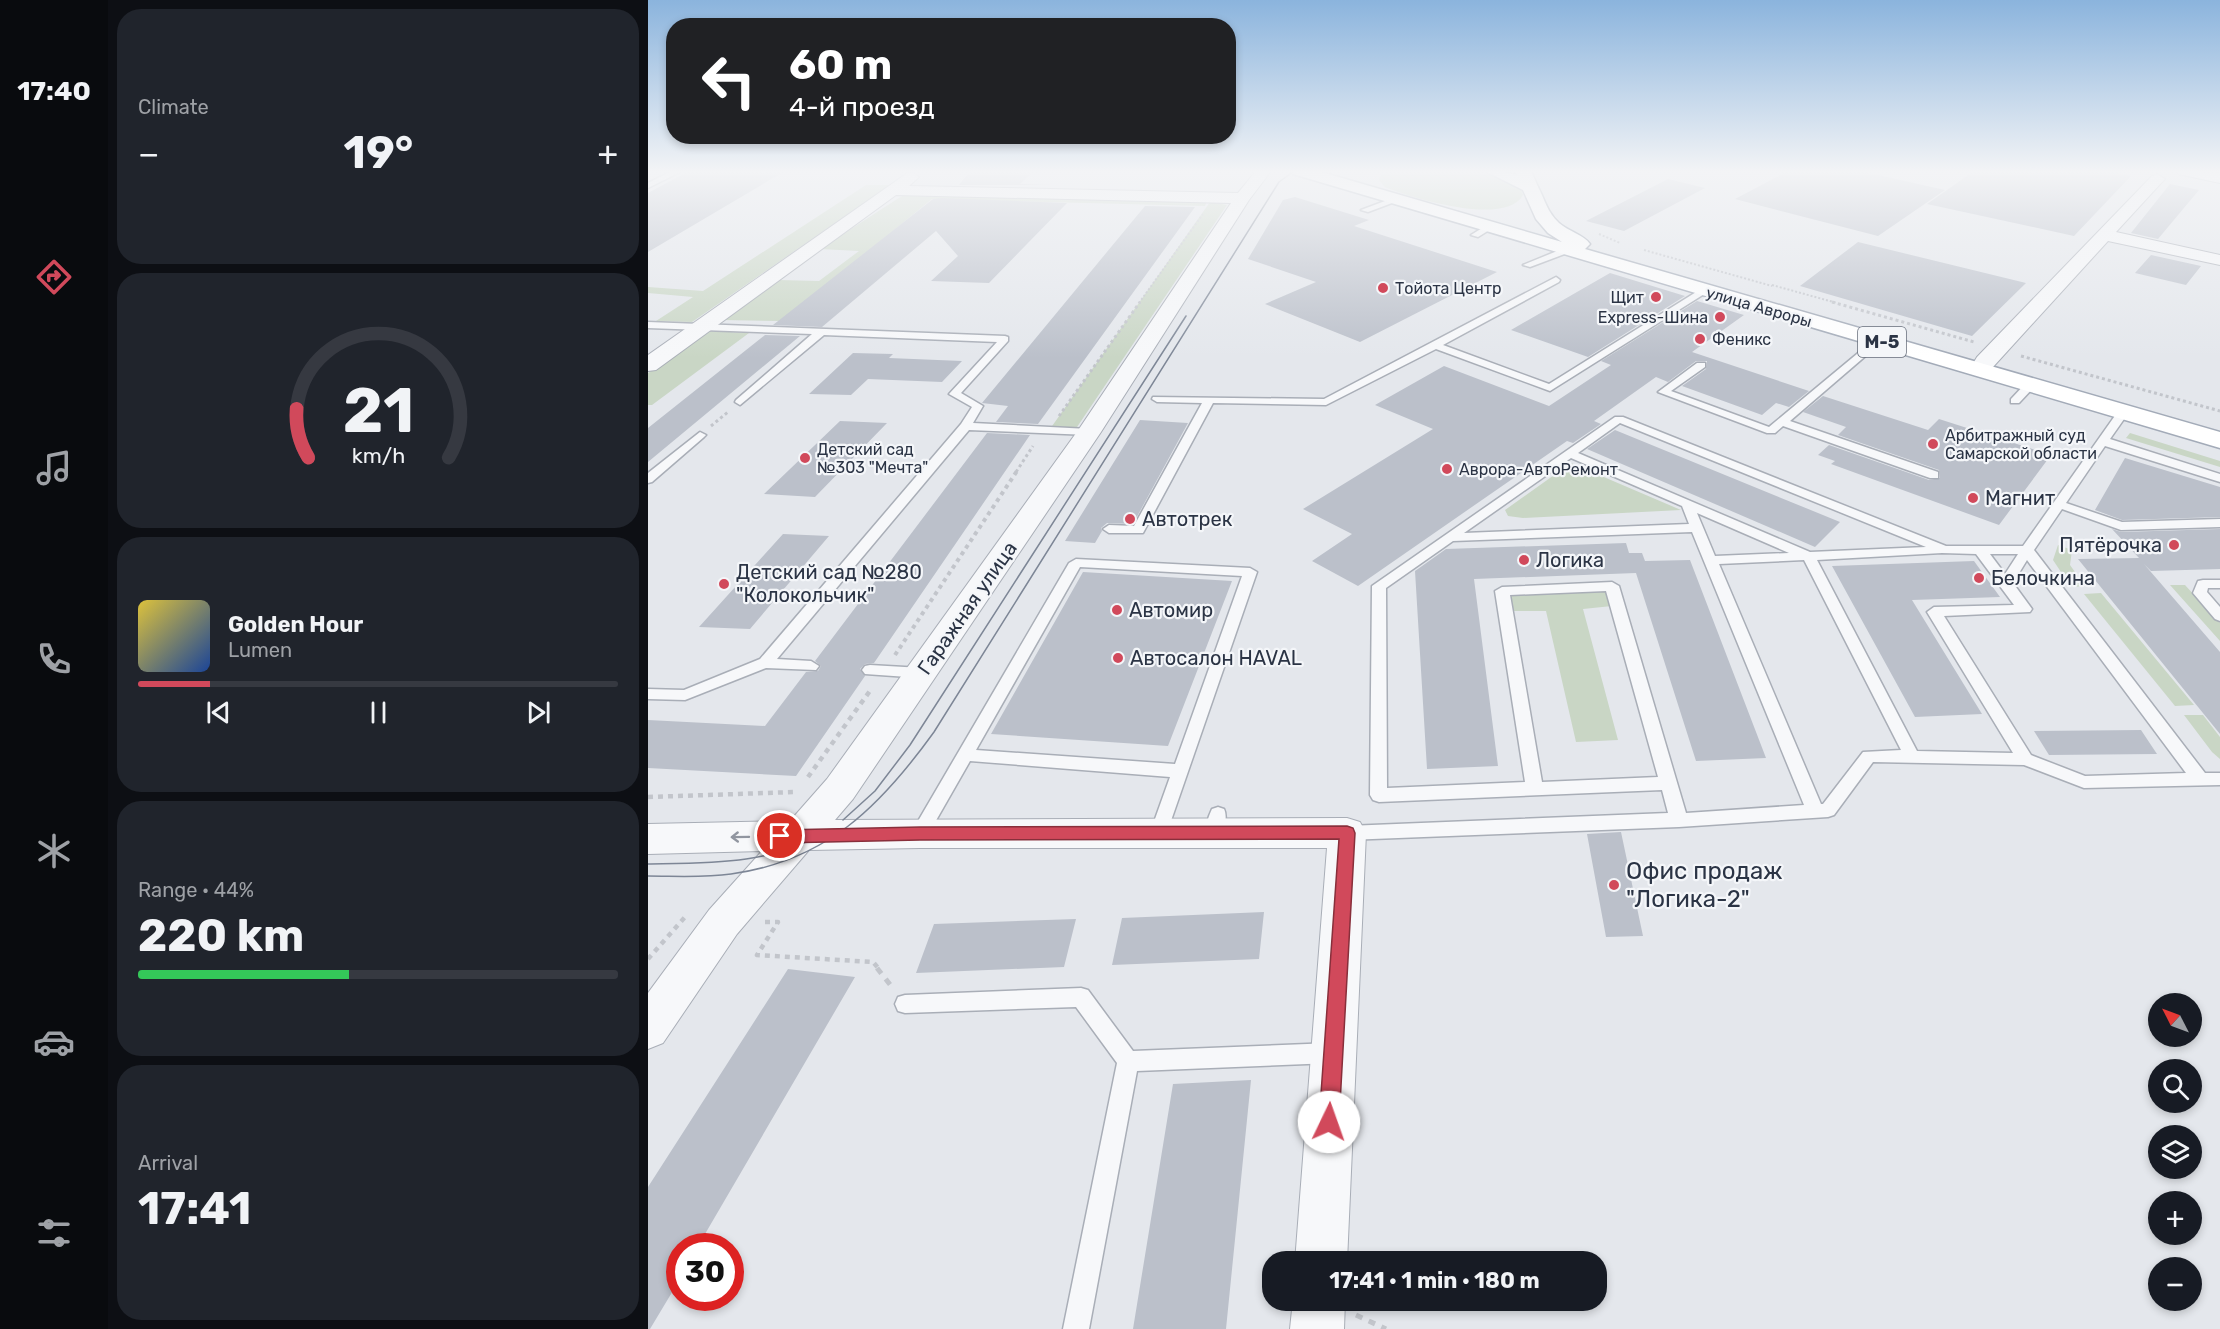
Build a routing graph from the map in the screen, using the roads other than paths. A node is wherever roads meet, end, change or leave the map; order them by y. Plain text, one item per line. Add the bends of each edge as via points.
1 (834, 233) edge
2 (1219, 233) edge
3 (1491, 233) edge
4 (1561, 233) edge
5 (2105, 235) joint
6 (1567, 250) junction
7 (2220, 260) edge
8 (1527, 265) dead end
9 (1556, 280) dead end
10 (1704, 291) junction
11 (648, 325) edge
12 (702, 327) junction
13 (821, 332) junction
14 (1878, 341) junction
15 (1435, 345) junction
16 (1985, 362) junction
17 (648, 364) edge
18 (1701, 365) dead end
19 (1157, 399) dead end
20 (1209, 400) junction
21 (741, 402) dead end
22 (2123, 412) junction
23 (1782, 422) junction
24 (966, 426) junction
25 (2220, 429) edge
26 (1089, 432) junction
27 (700, 435) dead end
28 (2220, 440) edge
29 (2103, 441) junction
30 (1569, 453) junction
31 (1934, 475) dead end
32 (2220, 478) edge
33 (648, 479) edge
34 (1687, 504) junction
35 (2058, 504) junction
36 (2220, 523) edge
37 (1696, 528) junction
38 (1109, 529) dead end
39 (1449, 537) junction
40 (1944, 550) junction
41 (1980, 550) junction
42 (2027, 550) junction
43 (1808, 556) junction
44 (1709, 560) junction
45 (2006, 582) junction
46 (2220, 584) edge
47 (2220, 616) edge
48 (765, 663) junction
49 (811, 666) dead end
50 (877, 670) road end
51 (921, 673) junction
52 (648, 694) edge
53 (965, 754) junction
54 (1912, 756) junction
55 (2025, 759) junction
56 (1180, 771) junction
57 (2200, 779) junction
58 (2220, 779) edge
59 (1669, 783) junction
60 (1535, 790) junction
61 (1815, 812) junction
62 (1679, 820) junction
63 (920, 833) junction
64 (1159, 833) junction
65 (1347, 833) junction
66 (798, 836) junction
67 (648, 839) edge
68 (905, 1004) road end
69 (648, 1028) edge
70 (1333, 1053) junction
71 (1128, 1061) junction
72 (1322, 1251) edge
73 (1318, 1311) edge
74 (1076, 1329) edge
75 (1317, 1329) edge

1 - 12 street
2 - 26 street, Гаражная улица
3 - 6 main road, улица Авроры / М-5
4 - 16 main road, улица Авроры / М-5 via 1569,239 1756,296
5 - 7 street
5 - 16 street
6 - 8 lane
6 - 10 main road, улица Авроры / М-5
9 - 15 lane
10 - 14 main road, улица Авроры / М-5
10 - 15 lane via 1550,388
11 - 12 lane
12 - 13 lane
12 - 17 street
13 - 21 lane
13 - 24 lane via 1005,339 954,394 978,406
14 - 22 main road, улица Авроры / М-5 via 2022,393
14 - 23 lane
15 - 20 lane via 1326,402
16 - 25 main road, улица Авроры / М-5
18 - 23 lane via 1663,392 1771,431
19 - 20 lane
20 - 38 lane via 1138,530
22 - 28 main road, улица Авроры / М-5
22 - 29 lane
23 - 31 lane
24 - 26 lane
24 - 48 lane
26 - 51 street, Гаражная улица
27 - 33 lane
29 - 32 lane
29 - 35 lane
30 - 34 lane
30 - 39 lane
30 - 40 lane via 1619,419
34 - 37 lane
34 - 43 lane
35 - 36 lane via 2121,526
35 - 42 lane
37 - 39 lane
37 - 44 lane
39 - 60 lane via 1379,585 1379,795
40 - 41 lane
40 - 43 lane
41 - 42 lane
41 - 45 lane
42 - 45 lane
42 - 57 lane
43 - 44 lane
43 - 54 lane
44 - 61 lane
45 - 55 lane via 2025,609 1934,612
46 - 47 lane via 2204,584 2200,593
48 - 49 lane
48 - 52 lane via 685,695
50 - 51 lane
51 - 66 street, Гаражная улица via 840,789
53 - 56 lane
53 - 56 lane via 1076,562 1250,572
53 - 63 lane
54 - 55 lane
54 - 61 lane via 1869,756 1828,810
55 - 57 lane via 2084,782
56 - 64 lane
57 - 58 lane
59 - 60 lane
59 - 60 lane via 1612,586 1502,591
59 - 62 lane
61 - 62 lane
62 - 65 lane via 1449,836
63 - 64 street
63 - 66 street
64 - 65 street via 1216,823
65 - 70 street
66 -> 67 street
66 - 69 street, Гаражная улица via 723,922
68 - 71 lane via 1081,997
70 - 71 lane
70 - 72 street
71 - 74 lane
73 - 75 street

